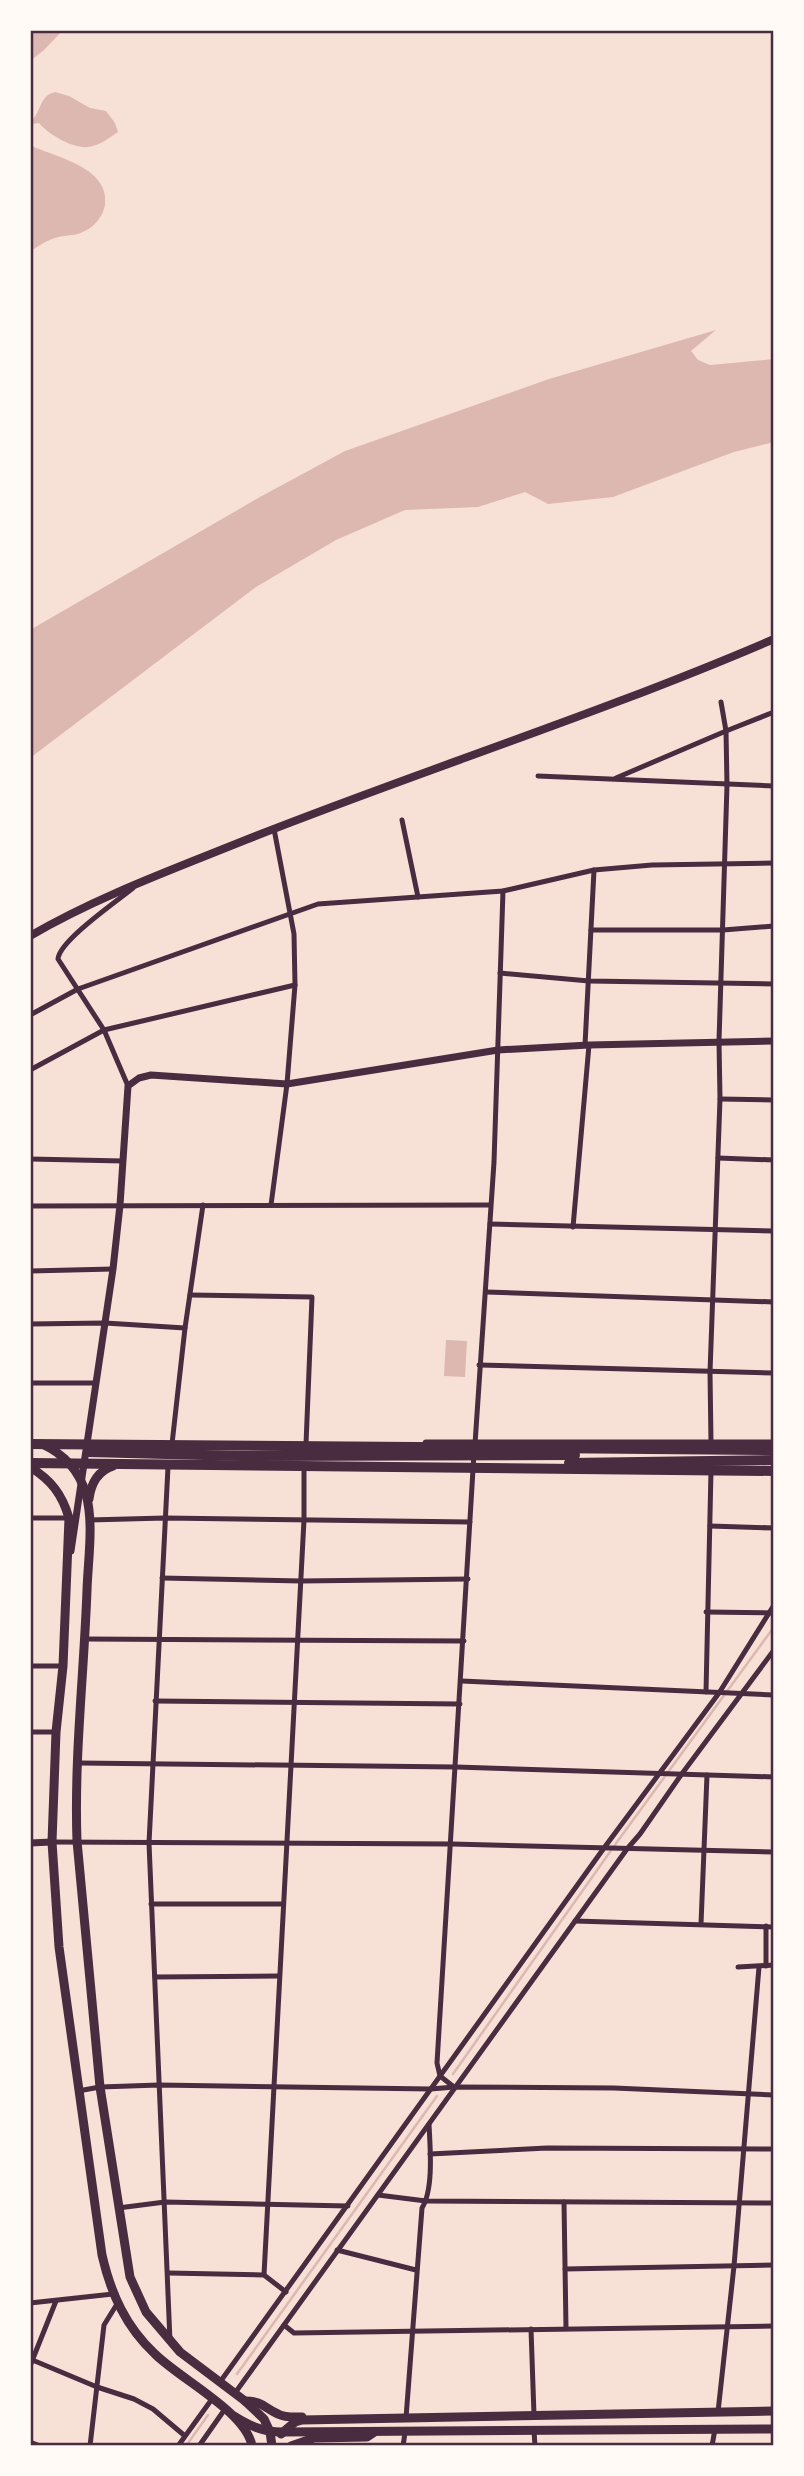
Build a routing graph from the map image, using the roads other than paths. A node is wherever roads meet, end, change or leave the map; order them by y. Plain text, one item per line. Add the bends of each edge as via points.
1 (774, 639) edge
2 (721, 702) dead end
3 (774, 712) edge
4 (726, 731) junction
5 (538, 776) dead end
6 (613, 780) junction
7 (727, 785) junction
8 (774, 786) edge
9 (402, 820) dead end
10 (274, 829) junction
11 (774, 863) edge
12 (725, 864) junction
13 (594, 870) junction
14 (138, 884) junction
15 (503, 891) junction
16 (418, 897) junction
17 (291, 914) junction
18 (774, 926) edge
19 (591, 930) junction
20 (723, 930) junction
21 (30, 936) edge
22 (500, 973) junction
23 (589, 981) junction
24 (722, 983) junction
25 (774, 984) edge
26 (295, 985) junction
27 (78, 989) junction
28 (30, 1015) edge
29 (104, 1030) junction
30 (719, 1041) junction
31 (774, 1041) edge
32 (587, 1045) junction
33 (498, 1050) junction
34 (30, 1070) edge
35 (287, 1084) junction
36 (128, 1086) junction
37 (720, 1099) junction
38 (774, 1100) edge
39 (718, 1158) junction
40 (30, 1160) edge
41 (774, 1160) edge
42 (123, 1161) junction
43 (120, 1205) junction
44 (203, 1205) junction
45 (271, 1205) junction
46 (491, 1205) junction
47 (30, 1206) edge
48 (490, 1223) junction
49 (573, 1227) junction
50 (715, 1229) junction
51 (774, 1231) edge
52 (113, 1269) junction
53 (30, 1271) edge
54 (486, 1292) junction
55 (190, 1295) junction
56 (713, 1300) junction
57 (774, 1302) edge
58 (105, 1323) junction
59 (30, 1324) edge
60 (185, 1328) junction
61 (479, 1365) junction
62 (710, 1372) junction
63 (774, 1373) edge
64 (30, 1383) edge
65 (96, 1383) junction
66 (475, 1442) junction
67 (30, 1443) edge
68 (115, 1444) junction
69 (172, 1444) junction
70 (306, 1444) junction
71 (774, 1445) edge
72 (711, 1446) junction
73 (774, 1460) edge
74 (84, 1462) junction
75 (30, 1464) edge
76 (113, 1466) junction
77 (168, 1466) junction
78 (304, 1468) junction
79 (460, 1468) junction
80 (472, 1470) junction
81 (711, 1471) junction
82 (774, 1471) edge
83 (94, 1481) junction
84 (88, 1507) junction
85 (30, 1518) edge
86 (69, 1518) junction
87 (166, 1518) junction
88 (89, 1520) junction
89 (304, 1520) junction
90 (470, 1522) junction
91 (710, 1526) junction
92 (774, 1528) edge
93 (163, 1578) junction
94 (67, 1579) junction
95 (468, 1579) junction
96 (301, 1581) junction
97 (774, 1605) edge
98 (706, 1612) junction
99 (771, 1613) edge
100 (85, 1639) junction
101 (159, 1639) junction
102 (464, 1641) junction
103 (297, 1642) junction
104 (774, 1650) edge
105 (30, 1666) edge
106 (64, 1666) junction
107 (462, 1681) junction
108 (706, 1692) junction
109 (719, 1693) junction
110 (743, 1694) junction
111 (774, 1695) edge
112 (155, 1700) junction
113 (293, 1702) junction
114 (460, 1704) junction
115 (30, 1732) edge
116 (56, 1732) junction
117 (79, 1763) junction
118 (152, 1764) junction
119 (291, 1765) junction
120 (456, 1767) junction
121 (660, 1774) junction
122 (681, 1775) junction
123 (707, 1775) junction
124 (774, 1777) edge
125 (77, 1841) junction
126 (52, 1842) junction
127 (30, 1843) edge
128 (149, 1843) junction
129 (287, 1843) junction
130 (452, 1844) junction
131 (604, 1848) junction
132 (627, 1849) junction
133 (703, 1850) junction
134 (774, 1852) edge
135 (151, 1904) junction
136 (282, 1904) junction
137 (575, 1922) junction
138 (701, 1924) junction
139 (766, 1926) junction
140 (774, 1927) edge
141 (774, 1965) edge
142 (762, 1966) junction
143 (738, 1967) dead end
144 (279, 1976) junction
145 (155, 1977) junction
146 (440, 2076) junction
147 (159, 2085) junction
148 (273, 2086) junction
149 (100, 2087) junction
150 (454, 2087) junction
151 (431, 2089) junction
152 (78, 2091) junction
153 (748, 2094) junction
154 (774, 2095) edge
155 (429, 2124) junction
156 (743, 2148) junction
157 (774, 2149) edge
158 (430, 2154) junction
159 (378, 2195) junction
160 (426, 2201) junction
161 (165, 2202) junction
162 (564, 2202) junction
163 (739, 2203) junction
164 (774, 2203) edge
165 (267, 2204) junction
166 (348, 2206) junction
167 (118, 2208) junction
168 (337, 2250) junction
169 (774, 2265) edge
170 (734, 2266) junction
171 (565, 2269) junction
172 (416, 2270) junction
173 (169, 2273) junction
174 (264, 2275) junction
175 (286, 2292) junction
176 (115, 2299) junction
177 (57, 2301) junction
178 (30, 2304) edge
179 (284, 2325) junction
180 (774, 2326) edge
181 (728, 2327) junction
182 (566, 2328) junction
183 (531, 2329) junction
184 (412, 2330) junction
185 (170, 2342) junction
186 (31, 2362) edge
187 (220, 2382) junction
188 (97, 2386) junction
189 (235, 2393) junction
190 (212, 2399) junction
191 (245, 2401) junction
192 (774, 2411) edge
193 (229, 2412) junction
194 (718, 2412) junction
195 (534, 2415) junction
196 (406, 2418) junction
197 (314, 2420) junction
198 (774, 2428) edge
199 (715, 2429) junction
200 (534, 2431) junction
201 (270, 2432) junction
202 (282, 2432) junction
203 (405, 2433) junction
204 (185, 2436) junction
205 (303, 2440) edge
206 (30, 2442) edge
207 (40, 2446) edge
208 (90, 2446) edge
209 (178, 2446) edge
210 (199, 2446) edge
211 (252, 2446) edge
212 (271, 2446) edge
213 (291, 2446) edge
214 (403, 2446) edge
215 (535, 2446) edge
216 (712, 2446) edge

1 - 10 main road
2 - 4 street
3 - 4 street
4 - 6 street
4 - 7 street
5 - 6 street
6 - 7 street
7 - 8 street
7 - 12 street
9 - 16 street
10 - 14 main road
10 - 17 street
11 - 12 street
12 - 13 street
12 - 20 street
13 - 15 street
13 - 19 street
14 - 21 main road
14 - 27 street via 58,954
15 - 16 street
15 - 22 street
16 - 17 street via 318,904
17 - 26 street
17 - 27 street
18 - 20 street
19 - 20 street
19 - 23 street
20 - 24 street
22 - 23 street
22 - 33 street
23 - 24 street
23 - 32 street
24 - 25 street
24 - 30 street
26 - 29 street
26 - 35 street
27 - 28 street
27 - 29 street
29 - 34 street
29 - 36 street
30 - 31 street
30 - 32 street
30 - 37 street
32 - 33 street
32 - 49 street
33 - 35 street
33 - 46 street
35 - 36 street via 152,1075
35 - 45 street
36 - 42 street
37 - 38 street
37 - 39 street
39 - 41 street
39 - 50 street
40 - 42 street
42 - 43 street
43 - 44 street
43 - 47 street
43 - 52 street
44 - 45 street
44 - 55 street
45 - 46 street
46 - 48 street
48 - 49 street
48 - 54 street
49 - 50 street
50 - 51 street
50 - 56 street
52 - 53 street
52 - 58 street
54 - 56 street
54 - 61 street
55 - 60 street
55 - 70 street via 312,1297
56 - 57 street
56 - 62 street
58 - 59 street
58 - 60 street
58 - 65 street
60 - 69 street
61 - 62 street
61 - 66 street
62 - 63 street
62 - 72 street
64 - 65 street
65 - 74 street
66 - 70 street
66 - 72 street
66 - 80 street
67 - 71 highway
67 - 72 highway via 65,1451 243,1456 521,1455
67 - 74 street
67 - 74 main road
68 - 69 street
68 - 74 street
68 - 74 street
69 - 70 street
71 - 72 highway
72 - 81 street
73 - 79 highway
74 - 75 main road
74 - 76 main road
74 - 83 main road
74 - 84 main road
74 - 94 street
75 - 79 highway
75 - 86 main road via 53,1484
76 - 77 street
76 - 83 main road
77 - 78 street
77 - 87 street
78 - 80 street
78 - 89 street
79 - 82 highway
80 - 81 street
80 - 90 street
81 - 82 street
81 - 91 street
83 - 84 main road
84 - 88 main road
85 - 86 street
86 - 94 main road
87 - 88 street
87 - 89 street
87 - 93 street
88 - 100 main road
89 - 90 street
89 - 96 street
90 - 95 street
91 - 92 street
91 - 98 street
93 - 96 street
93 - 101 street
94 - 106 main road
95 - 96 street
95 - 102 street
96 - 103 street
97 - 99 street
98 - 99 street
98 - 108 street
99 - 109 street
100 - 101 street
100 - 117 main road
101 - 103 street
101 - 112 street
102 - 103 street
102 - 107 street
103 - 113 street
104 - 110 street
105 - 106 street
106 - 116 main road
107 - 108 street
107 - 114 street
108 - 109 street
109 - 110 street
109 - 121 street
110 - 111 street
110 - 122 street
112 - 113 street
112 - 118 street
113 - 114 street
113 - 119 street
114 - 120 street
115 - 116 street
116 - 126 main road
117 - 118 street
117 - 125 main road
118 - 119 street
118 - 128 street
119 - 120 street
119 - 129 street
120 - 121 street
120 - 130 street
121 - 122 street
121 - 131 street
122 - 123 street
122 - 132 street
123 - 124 street
123 - 133 street
125 - 126 street
125 - 128 street
125 - 149 main road
126 - 127 street
126 - 152 main road via 59,1947
128 - 129 street
128 - 135 street
129 - 130 street
129 - 136 street
130 - 131 street
130 - 146 street via 437,2063
131 - 132 street
131 - 146 street
132 - 133 street
132 - 137 street
133 - 134 street
133 - 138 street
135 - 136 street
135 - 145 street
136 - 144 street
137 - 138 street
137 - 150 street
138 - 139 street
139 - 140 street
139 - 142 street
141 - 142 street
142 - 143 street
142 - 153 street
144 - 145 street
144 - 148 street
145 - 147 street
146 - 150 street
146 - 151 street
147 - 148 street
147 - 149 street
147 - 161 street
148 - 151 street
148 - 165 street
149 - 152 street
149 - 167 main road
150 - 151 street
150 - 153 street
150 - 155 street
151 - 166 street
152 - 176 main road via 102,2255
153 - 154 street
153 - 156 street
155 - 158 street
155 - 159 street
156 - 157 street
156 - 158 street via 547,2148
156 - 163 street
158 - 160 street
159 - 160 street
159 - 168 street
160 - 162 street
160 - 172 street
161 - 165 street
161 - 167 street
161 - 173 street
162 - 163 street
162 - 171 street
163 - 164 street
163 - 170 street
165 - 166 street
165 - 174 street
166 - 175 street
167 - 185 main road via 137,2296
168 - 172 street
168 - 179 street
169 - 170 street
170 - 171 street
170 - 181 street
171 - 182 street
172 - 184 street
173 - 174 street
173 - 185 street
174 - 175 street
175 - 187 street
176 - 177 street
176 - 188 street via 104,2325
176 - 190 main road via 155,2354
177 - 178 street
177 - 186 street
179 - 184 street via 294,2333
179 - 189 street
180 - 181 street
181 - 182 street
181 - 194 street
182 - 183 street
183 - 184 street
183 - 195 street
184 - 196 street
185 - 187 main road
186 - 188 street
187 - 189 main road
188 - 204 street via 153,2409
188 - 208 street
189 - 191 main road
190 - 193 main road
190 - 204 street
191 - 197 main road via 257,2401 287,2418
191 - 201 main road
192 - 194 main road
193 - 201 main road
193 - 210 street
193 - 211 main road via 245,2428
194 - 195 main road
195 - 196 main road
196 - 197 main road
197 - 202 main road via 295,2422
198 - 199 main road
199 - 200 main road
199 - 216 street
200 - 203 main road
200 - 215 street
201 - 202 main road
201 - 212 main road
202 - 205 main road
202 - 212 main road
203 - 205 main road
203 - 214 street
204 - 209 street
205 - 213 main road
206 - 207 street

